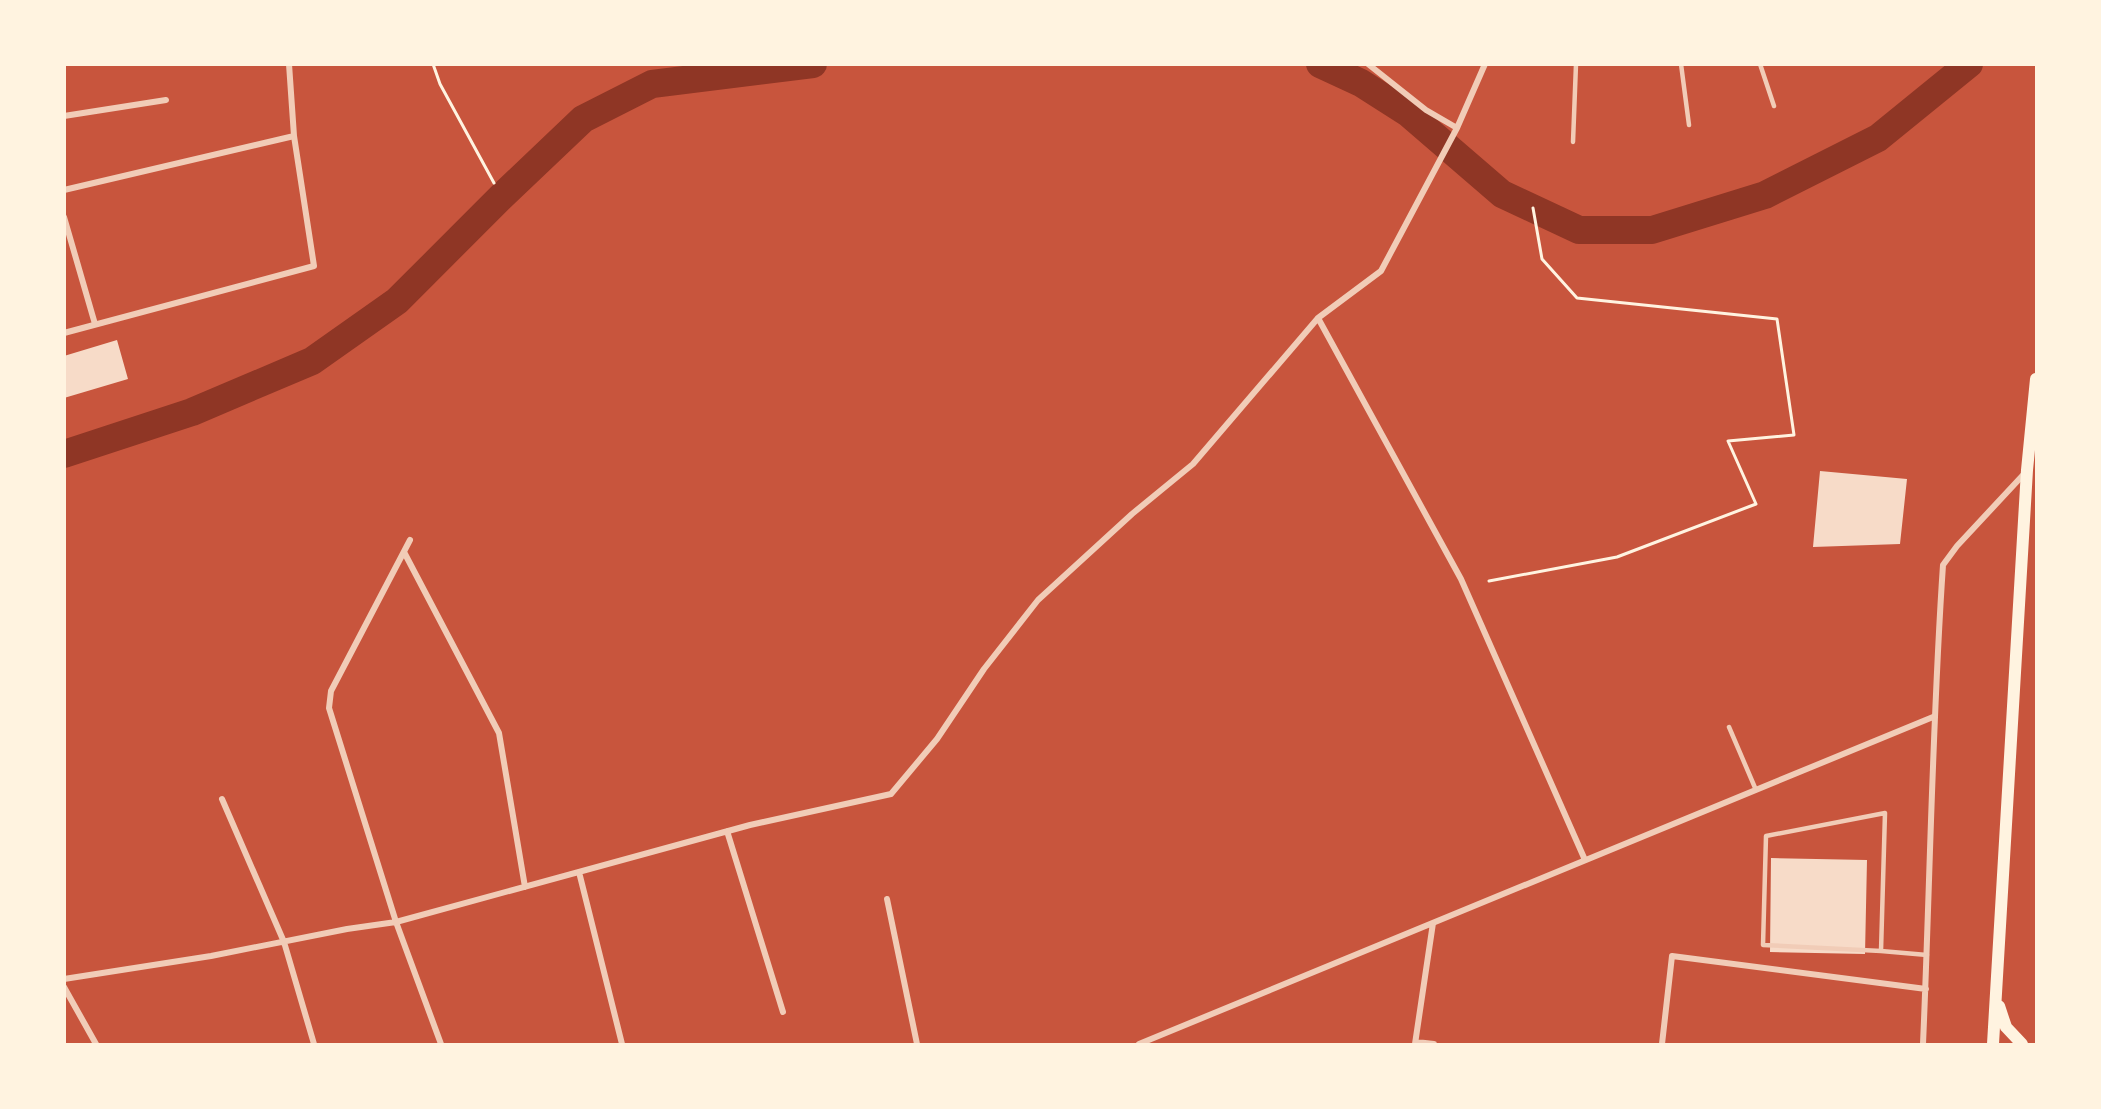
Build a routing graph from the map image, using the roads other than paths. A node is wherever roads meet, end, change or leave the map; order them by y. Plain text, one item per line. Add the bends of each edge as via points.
1 (289, 64) edge
2 (1368, 64) edge
3 (1485, 64) edge
4 (1576, 64) edge
5 (1681, 64) edge
6 (1760, 64) edge
7 (166, 100) dead end
8 (1774, 106) dead end
9 (64, 116) edge
10 (1689, 125) dead end
11 (1457, 128) junction
12 (294, 136) junction
13 (1573, 142) dead end
14 (64, 190) edge
15 (64, 218) edge
16 (1318, 318) junction
17 (95, 324) junction
18 (64, 333) edge
19 (2037, 379) edge
20 (2027, 470) junction
21 (410, 540) dead end
22 (404, 552) junction
23 (1933, 717) junction
24 (1729, 727) dead end
25 (1756, 790) junction
26 (222, 799) dead end
27 (727, 831) junction
28 (1585, 860) junction
29 (579, 872) junction
30 (525, 887) junction
31 (887, 899) dead end
32 (396, 922) junction
33 (1433, 923) junction
34 (284, 942) junction
35 (1881, 951) junction
36 (1927, 955) junction
37 (64, 979) edge
38 (64, 987) edge
39 (1926, 989) junction
40 (1997, 996) junction
41 (783, 1012) dead end
42 (1416, 1043) edge
43 (96, 1044) edge
44 (314, 1044) edge
45 (441, 1044) edge
46 (622, 1044) edge
47 (917, 1044) edge
48 (1139, 1044) edge
49 (1434, 1044) edge
50 (1662, 1044) edge
51 (1923, 1044) edge
52 (1993, 1044) edge
53 (2022, 1044) edge

1 - 12 street
2 - 11 street via 1426,110
3 - 11 street
4 - 13 lane
5 - 10 lane
6 - 8 lane
7 - 9 street
11 - 16 street via 1381,271
12 - 14 street
12 - 17 street via 314,266
15 - 17 street
16 - 27 street via 1193,464 1038,600 984,669 937,739 891,794
16 - 28 street via 1461,579
17 - 18 street
19 - 20 main road
20 - 23 street via 1943,565
20 - 40 main road
21 - 22 street
22 - 30 street via 499,733
22 - 32 street via 331,691 329,708
23 - 25 street
23 - 36 street
24 - 25 lane
25 - 28 street
26 - 34 street
27 - 29 street
27 - 41 street
28 - 33 street
29 - 30 street
29 - 46 street
30 - 32 street
31 - 47 street
32 - 34 street
32 - 45 street
33 - 42 street
33 - 48 street
34 - 37 street
34 - 44 street
35 - 35 lane via 1885,813 1766,836 1763,945
35 - 36 lane
36 - 39 street
38 - 43 street
39 - 50 street via 1672,956
39 - 51 street
40 - 52 main road
40 - 53 main road via 2006,1027
42 - 49 street

